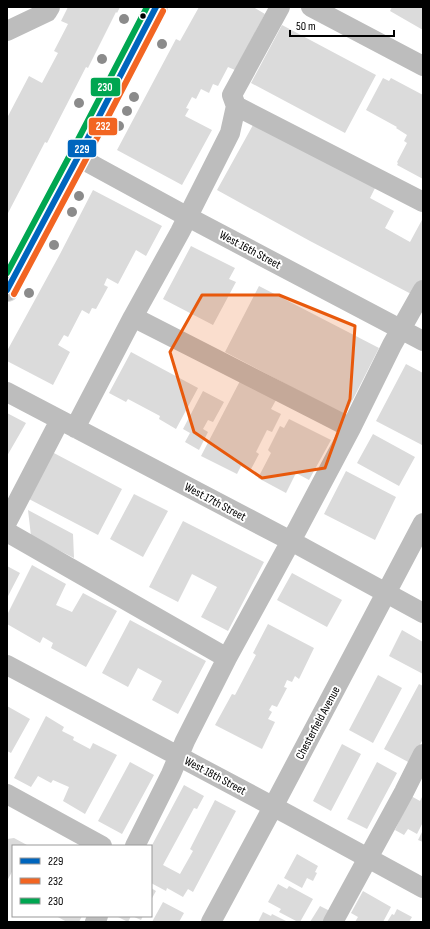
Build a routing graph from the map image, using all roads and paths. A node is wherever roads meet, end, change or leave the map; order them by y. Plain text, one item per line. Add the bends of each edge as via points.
1 (50, 7) edge
2 (156, 7) edge
3 (280, 7) edge
4 (311, 7) edge
5 (7, 31) edge
6 (423, 66) edge
7 (236, 106) junction
8 (78, 157) junction
9 (423, 202) edge
10 (188, 217) junction
11 (7, 290) edge
12 (423, 290) edge
13 (133, 317) junction
14 (401, 330) junction
15 (423, 341) edge
16 (7, 392) edge
17 (67, 424) junction
18 (351, 428) junction
19 (7, 522) edge
20 (423, 523) edge
21 (7, 532) edge
22 (291, 542) junction
23 (386, 593) junction
24 (423, 613) edge
25 (227, 658) junction
26 (7, 666) edge
27 (423, 754) edge
28 (178, 756) junction
29 (7, 794) edge
30 (273, 807) junction
31 (100, 845) edge
32 (136, 845) edge
33 (368, 858) junction
34 (423, 888) edge
35 (211, 922) edge
36 (333, 922) edge

1 - 5 street via 48,12
2 - 8 main road
3 - 7 street via 232,95
4 - 6 street
7 - 9 street
7 - 10 street via 230,133
8 - 10 street, West 16th Street
8 - 11 main road
10 - 13 street
10 - 14 street, West 16th Street
12 - 14 street
13 - 17 street
13 - 18 street
14 - 15 street, West 16th Street
14 - 18 street
16 - 17 street, West 17th Street
17 - 19 street
17 - 22 street, West 17th Street
18 - 22 street
20 - 23 street, Chesterfield Avenue
21 - 25 street
22 - 23 street, West 17th Street
22 - 25 street
23 - 24 street, West 17th Street
23 - 30 street, Chesterfield Avenue
25 - 28 street
26 - 28 street, West 18th Street
27 - 33 street
28 - 30 street, West 18th Street
28 - 32 street
29 - 31 street
30 - 33 street, West 18th Street
30 - 35 street, Chesterfield Avenue
33 - 34 street, West 18th Street
33 - 36 street

